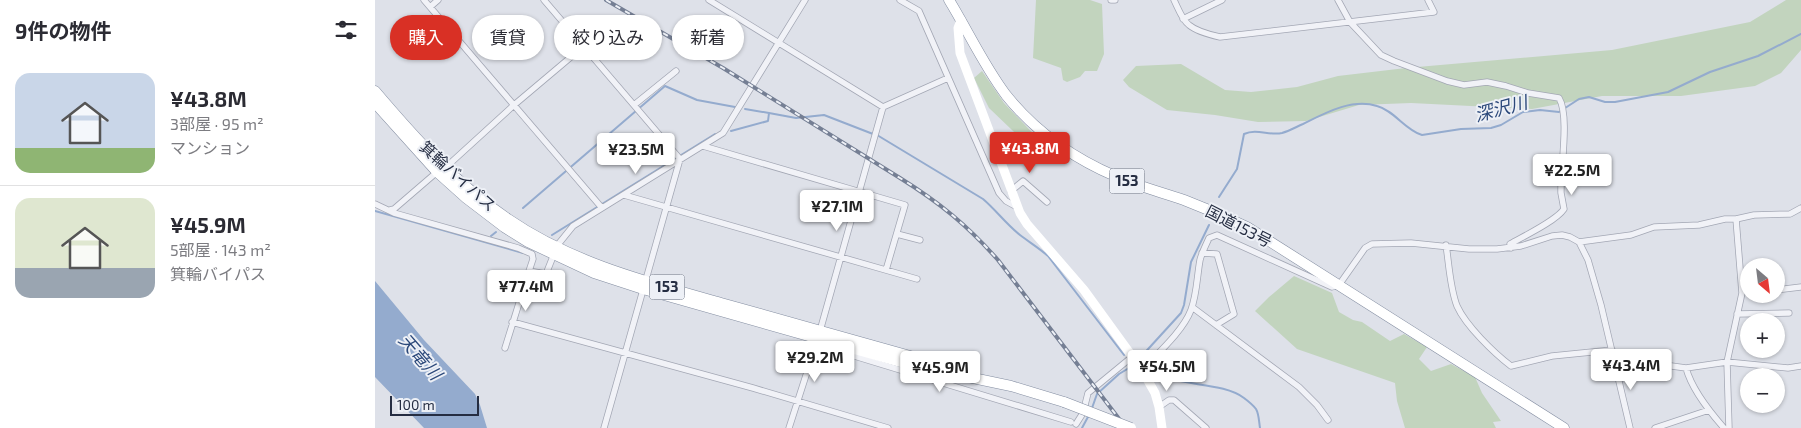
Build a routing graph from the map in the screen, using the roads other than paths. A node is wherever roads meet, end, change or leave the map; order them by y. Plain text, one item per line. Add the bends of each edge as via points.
1 (424, 0) edge
2 (438, 0) edge
3 (544, 0) edge
4 (709, 0) edge
5 (805, 0) edge
6 (901, 0) edge
7 (949, 0) edge
8 (1111, 0) edge
9 (1115, 0) edge
10 (1175, 0) edge
11 (1222, 0) edge
12 (1338, 0) edge
13 (1428, 0) edge
14 (430, 7) junction
15 (557, 15) edge
16 (1183, 19) junction
17 (961, 20) junction
18 (1350, 22) junction
19 (780, 42) junction
20 (567, 60) edge
21 (596, 60) edge
22 (676, 71) dead end
23 (948, 78) junction
24 (375, 92) edge
25 (514, 105) junction
26 (376, 106) edge
27 (883, 107) junction
28 (637, 108) junction
29 (703, 146) junction
30 (679, 157) junction
31 (441, 170) junction
32 (858, 192) junction
33 (1011, 192) junction
34 (624, 195) junction
35 (1047, 202) dead end
36 (375, 204) edge
37 (600, 206) junction
38 (668, 207) junction
39 (1017, 208) junction
40 (1801, 208) edge
41 (390, 210) junction
42 (1736, 219) junction
43 (897, 234) junction
44 (920, 240) dead end
45 (1579, 242) junction
46 (1446, 245) junction
47 (1511, 248) junction
48 (555, 251) junction
49 (1201, 255) junction
50 (841, 258) junction
51 (1740, 268) edge
52 (886, 270) junction
53 (529, 271) junction
54 (917, 279) dead end
55 (645, 285) junction
56 (1339, 285) junction
57 (1801, 287) edge
58 (1785, 289) edge
59 (1740, 301) edge
60 (1192, 308) junction
61 (1789, 313) dead end
62 (1737, 314) junction
63 (512, 322) junction
64 (1216, 325) junction
65 (818, 337) junction
66 (505, 348) dead end
67 (1612, 350) junction
68 (625, 353) junction
69 (1134, 358) junction
70 (1614, 358) junction
71 (1727, 362) junction
72 (1801, 366) edge
73 (1686, 368) junction
74 (1141, 369) junction
75 (799, 402) junction
76 (1159, 407) junction
77 (1709, 410) junction
78 (1328, 420) dead end
79 (604, 428) edge
80 (789, 428) edge
81 (888, 428) edge
82 (1131, 428) edge
83 (1162, 428) edge
84 (1207, 428) edge
85 (1564, 428) edge
86 (1630, 428) edge
87 (1655, 428) edge
88 (1724, 428) edge
89 (1729, 428) edge

1 - 14 street
2 - 14 street
3 - 15 street
4 - 19 street
5 - 19 street
6 - 23 street via 919,11
7 - 17 highway, 国道153号 / 153
8 - 9 street
10 - 16 street
11 - 16 street
12 - 18 street
13 - 18 street via 1434,12
14 - 25 street
16 - 18 street via 1189,26 1220,37
17 - 33 main road via 958,28 960,53
17 - 56 highway, 国道153号 / 153 via 1006,94 1031,122 1059,145 1116,177 1233,220
18 - 47 street via 1381,55 1404,65 1464,85 1487,82 1559,98 1563,114 1561,193 1564,209 1510,244
19 - 27 street
19 - 29 street via 723,133
20 - 25 street
21 - 28 street
22 - 28 street
23 - 27 street
23 - 39 street via 999,193
24 - 31 highway, 箕輪バイパス / 153
25 - 31 street
25 - 37 street
26 - 31 highway, 箕輪バイパス / 153
27 - 32 street
28 - 30 street
29 - 30 street
29 - 32 street
30 - 34 street
30 - 38 street
31 - 41 street
31 - 48 highway, 箕輪バイパス / 153
32 - 43 street via 905,204
32 - 50 street
33 - 35 street via 1023,182
33 - 39 main road
34 - 37 street
34 - 38 street
36 - 41 street
37 - 48 street via 563,236
38 - 50 street
38 - 55 street
39 - 69 main road
40 - 42 street via 1790,214
41 - 53 street via 532,254
42 - 45 street via 1654,227 1631,235
42 - 51 street
43 - 44 street
43 - 52 street
45 - 47 street via 1562,235
45 - 67 street via 1588,260
46 - 47 street via 1497,250
46 - 56 street via 1411,242 1372,244 1365,248
46 - 67 street via 1457,306 1475,331 1511,366 1552,356
48 - 53 street via 545,274
48 - 55 highway, 箕輪バイパス / 153
49 - 56 street via 1209,238 1217,235 1332,287
49 - 60 street
49 - 64 street via 1217,254 1234,314
50 - 52 street
50 - 65 street
52 - 54 street
53 - 63 street
55 - 65 highway, 箕輪バイパス / 153
55 - 68 street
56 - 85 highway, 国道153号 / 153
57 - 58 street
59 - 62 street
60 - 64 street
60 - 74 street via 1184,322
61 - 62 street
62 - 71 street
63 - 66 street
63 - 68 street
64 - 78 street via 1299,387
65 - 69 street via 1074,423 1083,414 1088,394
65 - 75 street
65 - 82 highway, 箕輪バイパス / 153, bridge via 1007,383
67 - 70 street
68 - 75 street
68 - 79 street
69 - 74 main road
70 - 73 street
70 - 86 street
71 - 72 street via 1788,368
71 - 73 street
71 - 89 street
73 - 77 street
74 - 76 main road
75 - 80 street
75 - 81 street
76 - 83 main road
76 - 84 street via 1174,400
77 - 87 street
77 - 88 street

